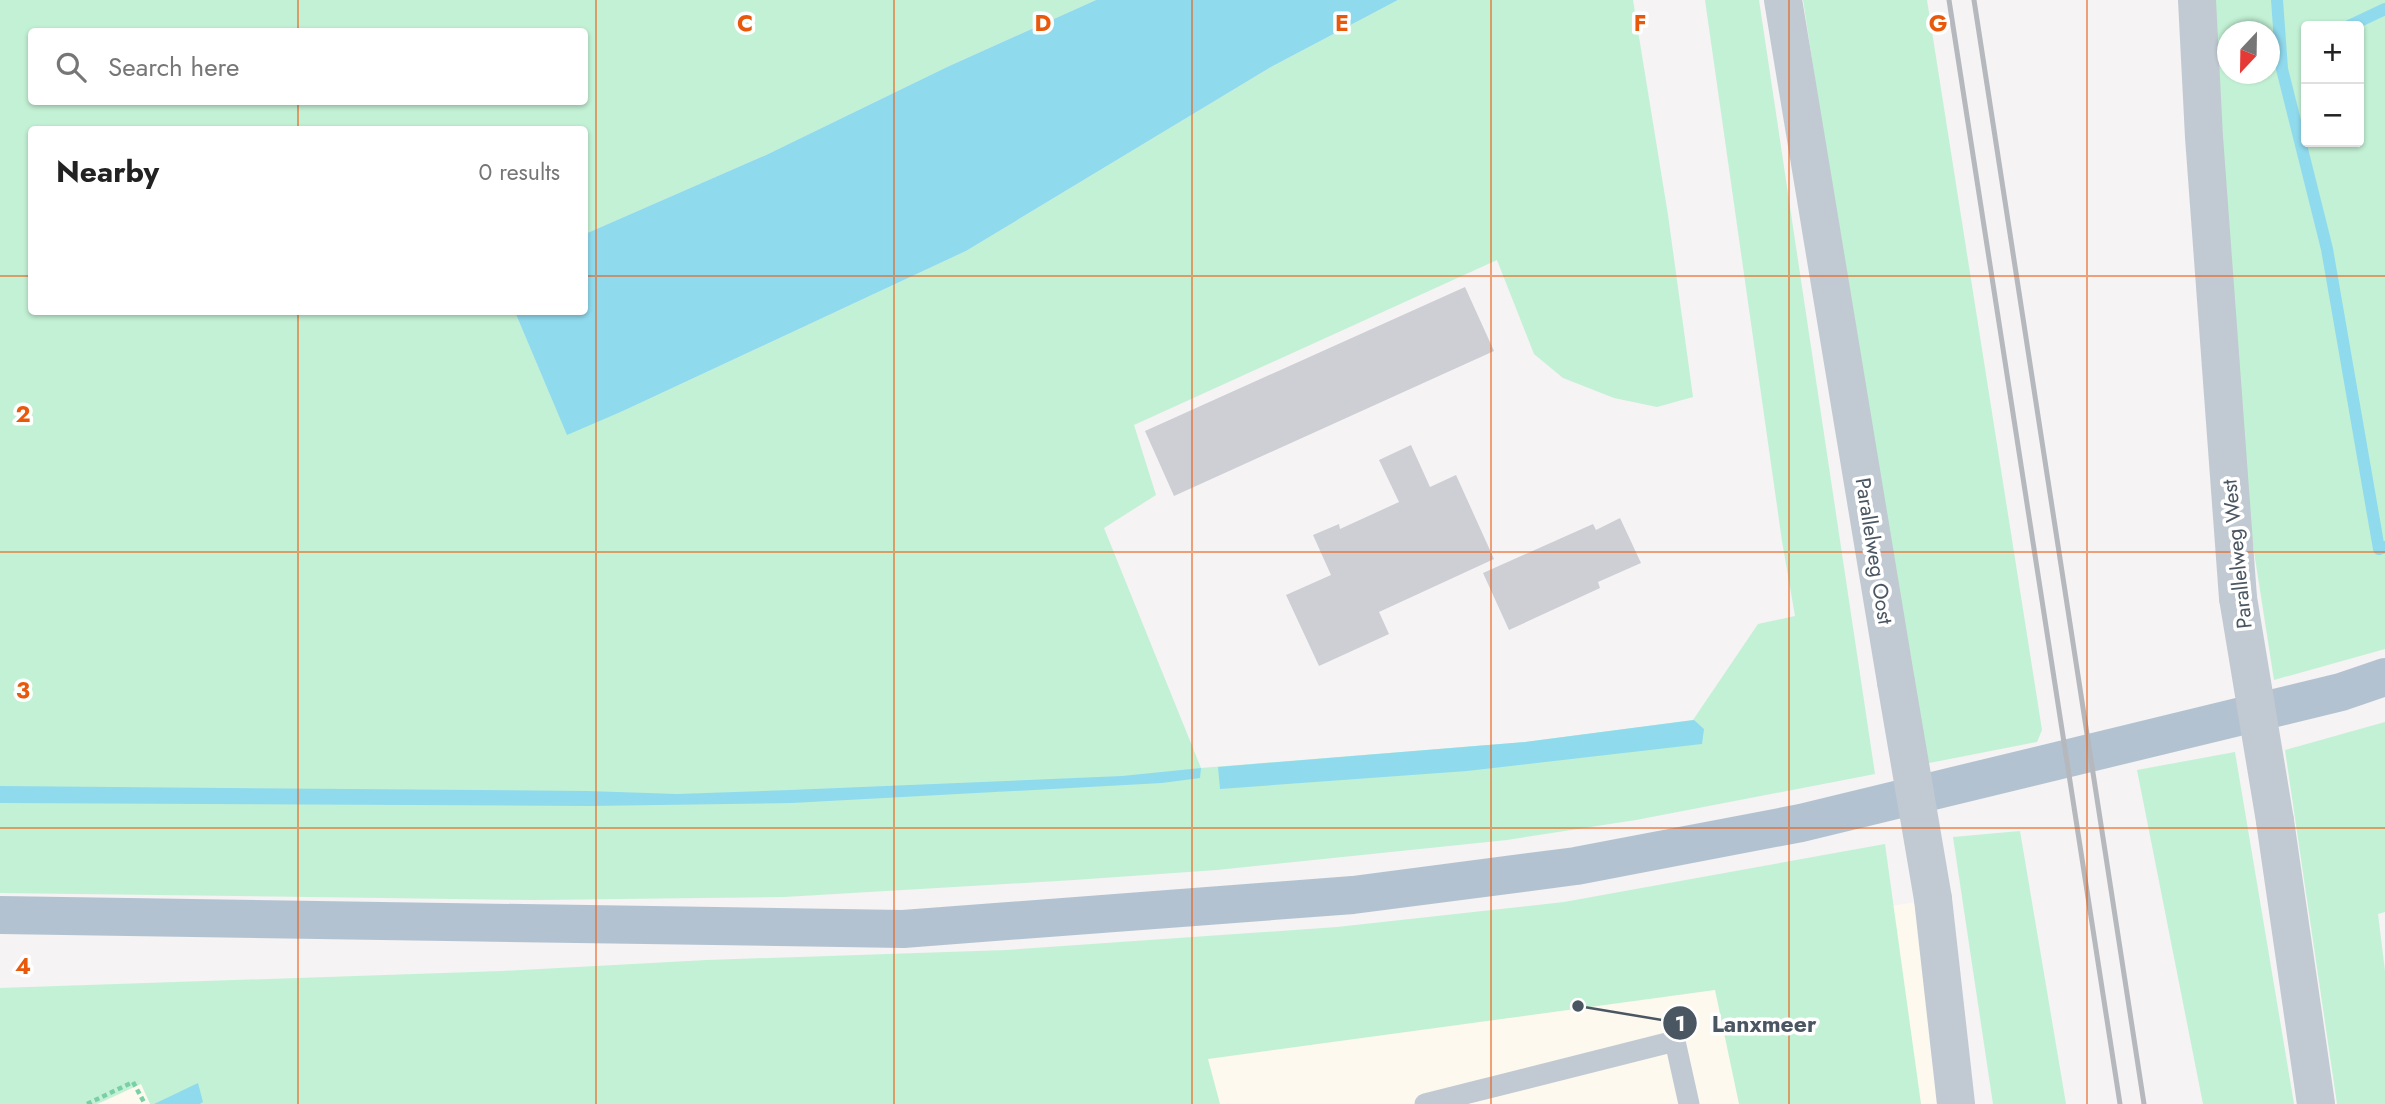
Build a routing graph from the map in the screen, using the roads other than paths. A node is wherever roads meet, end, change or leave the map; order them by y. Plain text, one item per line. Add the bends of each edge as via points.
1 (1783, 0) edge
2 (2197, 0) edge
3 (2385, 677) edge
4 (0, 915) edge
5 (1425, 1104) edge
6 (1689, 1104) edge
7 (1956, 1104) edge
8 (2316, 1104) edge

1 - 7 street, Parallelweg Oost, bridge via 1933,899
2 - 8 street, Parallelweg West, bridge via 2238,598
3 - 4 main road via 2341,692 1801,823 1576,866 1353,895 903,929
5 - 6 lane via 1675,1041

